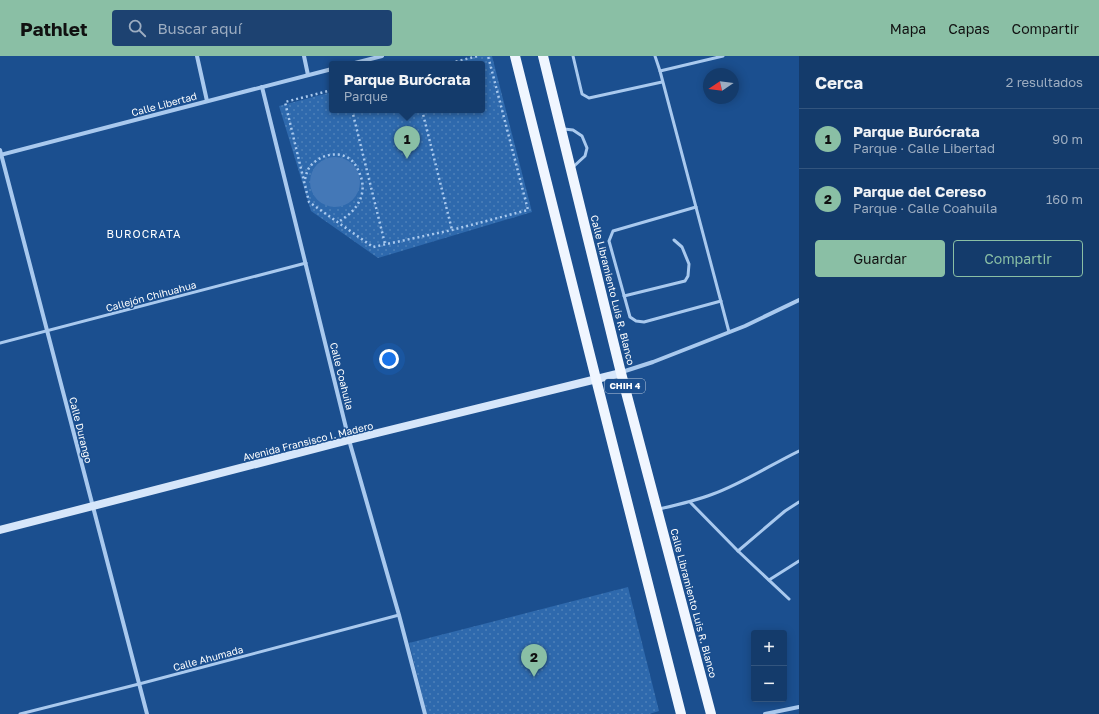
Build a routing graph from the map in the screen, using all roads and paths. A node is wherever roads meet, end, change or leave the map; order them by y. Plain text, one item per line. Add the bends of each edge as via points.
1 (197, 56) edge
2 (304, 56) edge
3 (382, 56) edge
4 (478, 56) edge
5 (488, 56) edge
6 (515, 56) edge
7 (544, 56) edge
8 (573, 56) edge
9 (655, 56) edge
10 (723, 56) edge
11 (363, 61) edge
12 (458, 61) edge
13 (329, 70) edge
14 (660, 71) junction
15 (308, 75) junction
16 (662, 82) junction
17 (262, 87) junction
18 (329, 91) edge
19 (207, 101) junction
20 (353, 113) edge
21 (423, 113) edge
22 (561, 129) junction
23 (0, 154) edge
24 (571, 169) junction
25 (368, 176) junction
26 (362, 177) junction
27 (304, 180) junction
28 (696, 207) junction
29 (338, 222) junction
30 (452, 230) junction
31 (674, 240) dead end
32 (385, 244) junction
33 (306, 263) junction
34 (624, 296) junction
35 (799, 300) edge
36 (721, 301) junction
37 (48, 331) junction
38 (729, 332) junction
39 (0, 343) edge
40 (622, 373) junction
41 (596, 379) junction
42 (349, 440) junction
43 (799, 451) edge
44 (690, 502) junction
45 (799, 502) edge
46 (92, 506) junction
47 (657, 509) junction
48 (0, 530) edge
49 (738, 551) junction
50 (799, 561) edge
51 (769, 580) junction
52 (789, 599) dead end
53 (399, 615) junction
54 (139, 684) junction
55 (799, 707) edge
56 (20, 714) edge
57 (147, 714) edge
58 (425, 714) edge
59 (681, 714) edge
60 (711, 714) edge
61 (764, 714) edge

1 - 19 street
2 - 15 street
3 - 11 street
4 - 12 path
5 - 30 path via 528,210
6 - 41 main road, CHIH 4
7 - 22 main road, Calle Libramiento Luis R. Blanco / CHIH 4
8 - 16 lane via 582,94 589,98
9 - 14 lane
10 - 14 lane
13 - 15 street, Calle Libertad
14 - 16 lane
15 - 17 street, Calle Libertad
16 - 28 lane
17 - 19 street, Calle Libertad
17 - 33 street, Calle Coahuila
18 - 27 path via 285,102
19 - 23 street, Calle Libertad
20 - 25 path
21 - 30 path
22 - 24 main road, Calle Libramiento Luis R. Blanco / CHIH 4
22 - 24 lane via 573,130 582,136 587,148 586,156
23 - 37 street, Calle Durango
24 - 40 main road, Calle Libramiento Luis R. Blanco / CHIH 4
25 - 26 path
25 - 32 path
26 - 27 path via 352,160 345,156 333,155 320,158 311,165
26 - 29 path via 363,189 358,204 348,216
27 - 29 path via 309,202
28 - 34 lane via 613,231 609,241
28 - 36 lane
29 - 32 path via 373,247
30 - 32 path
31 - 34 lane via 682,246 689,264 685,281
33 - 37 lane, Callejón Chihuahua
33 - 42 street, Calle Coahuila
34 - 36 lane via 630,317 644,322
35 - 38 street
36 - 38 lane
37 - 39 lane, Callejón Chihuahua
37 - 46 street, Calle Durango
38 - 40 street
40 - 41 main road, Avenida Fransisco I. Madero
40 - 47 main road, Calle Libramiento Luis R. Blanco / CHIH 4
41 - 42 main road, Avenida Fransisco I. Madero
41 - 59 main road, CHIH 4
42 - 46 main road, Avenida Fransisco I. Madero
42 - 53 street, Calle Coahuila
43 - 44 lane via 732,486
44 - 47 lane
44 - 49 lane
45 - 49 lane
46 - 48 main road, Avenida Fransisco I. Madero
46 - 54 street, Calle Durango
47 - 60 main road, Calle Libramiento Luis R. Blanco / CHIH 4
49 - 51 lane
50 - 51 lane
51 - 52 lane
53 - 54 lane, Calle Ahumada
53 - 58 street, Calle Coahuila
54 - 56 lane, Calle Ahumada
54 - 57 street, Calle Durango
55 - 61 street

